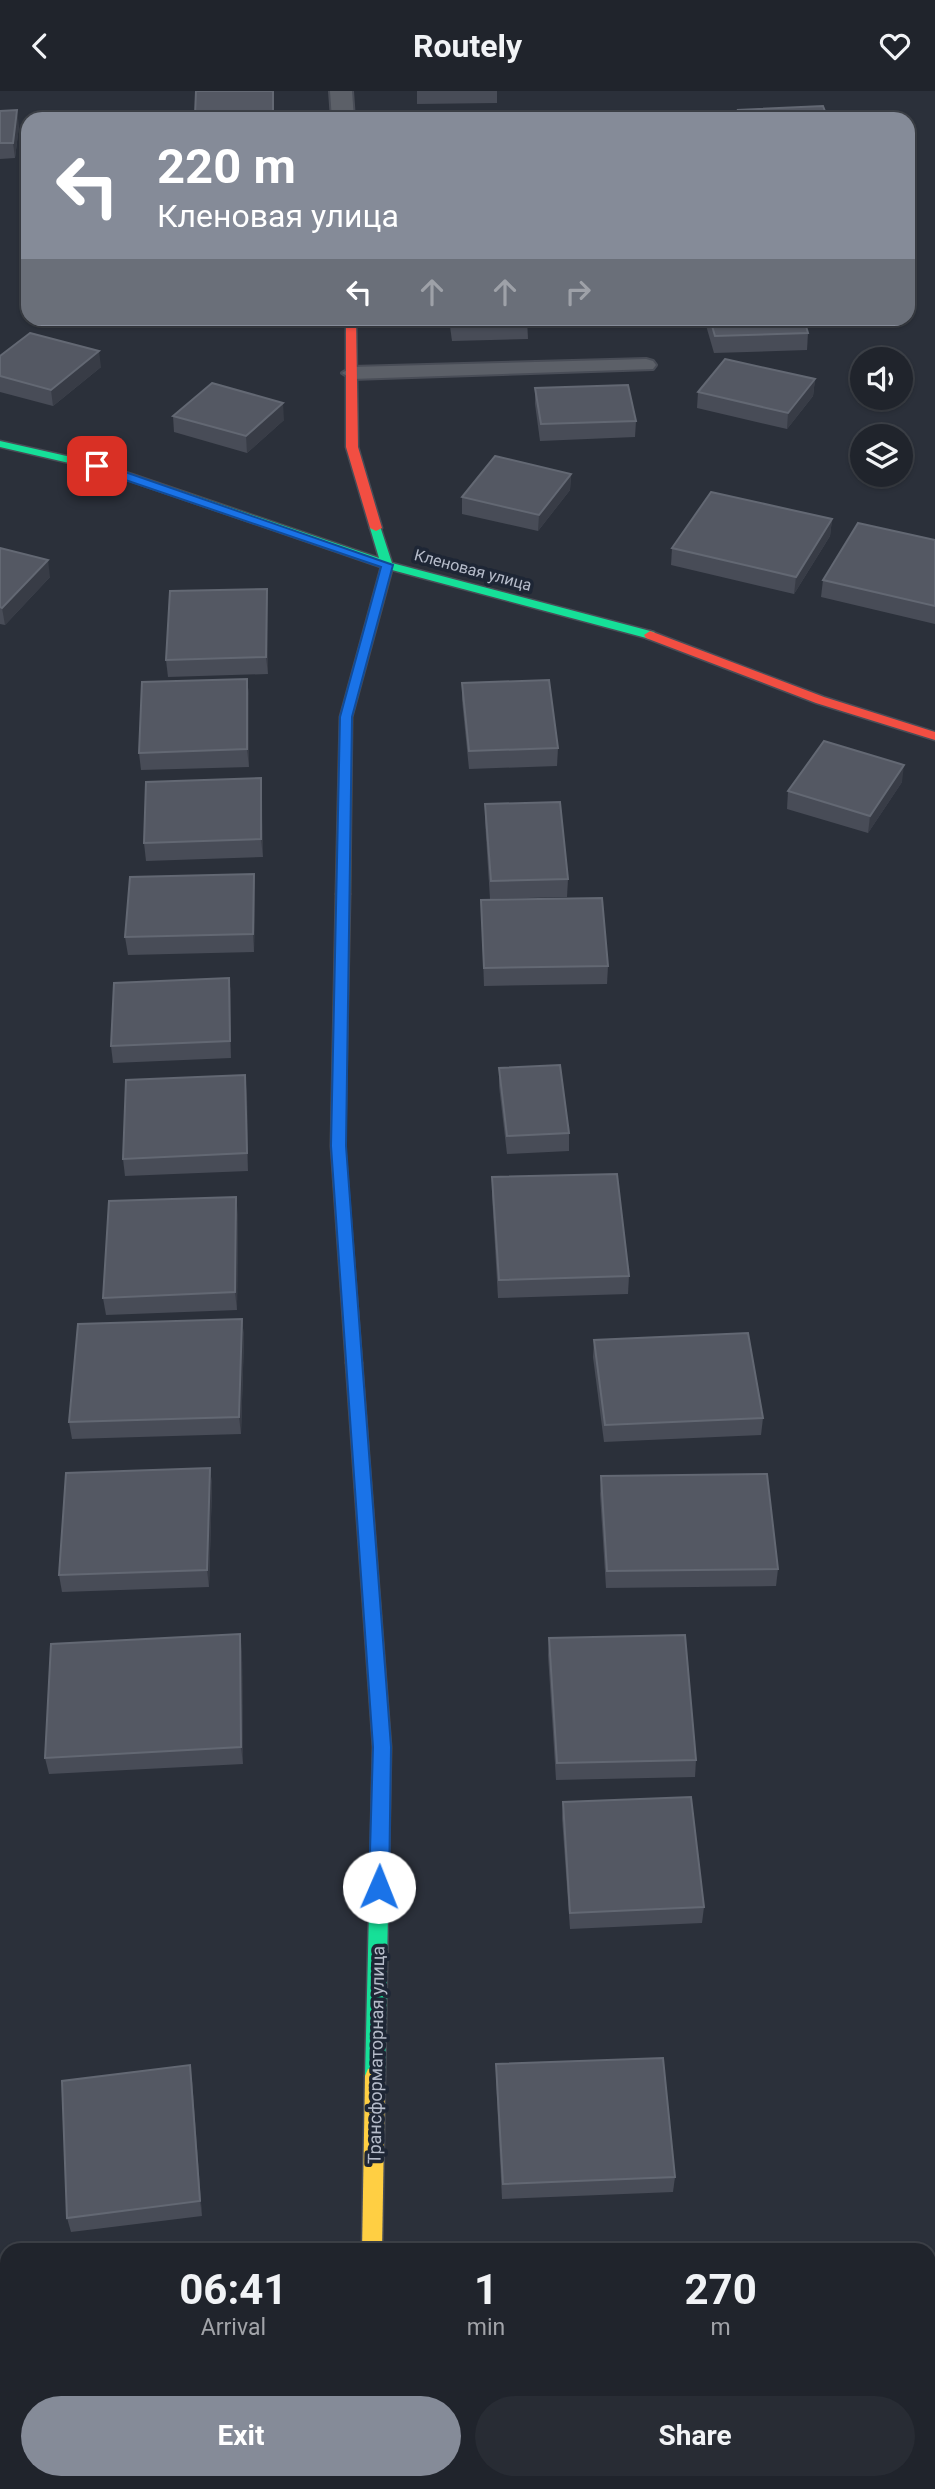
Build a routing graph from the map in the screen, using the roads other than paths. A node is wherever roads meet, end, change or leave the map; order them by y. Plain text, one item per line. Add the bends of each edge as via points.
1 (341, 91) edge
2 (342, 112) edge
3 (351, 326) edge
4 (646, 365) dead end
5 (352, 373) junction
6 (0, 444) edge
7 (387, 565) junction
8 (935, 736) edge
9 (372, 2243) edge

1 - 2 street
3 - 5 street
4 - 5 lane
5 - 7 street via 352,447
6 - 7 street, Кленовая улица via 97,466
7 - 8 street, Кленовая улица via 661,638 820,700
7 - 9 street, Трансформаторная улица via 346,717 338,1146 382,1747

